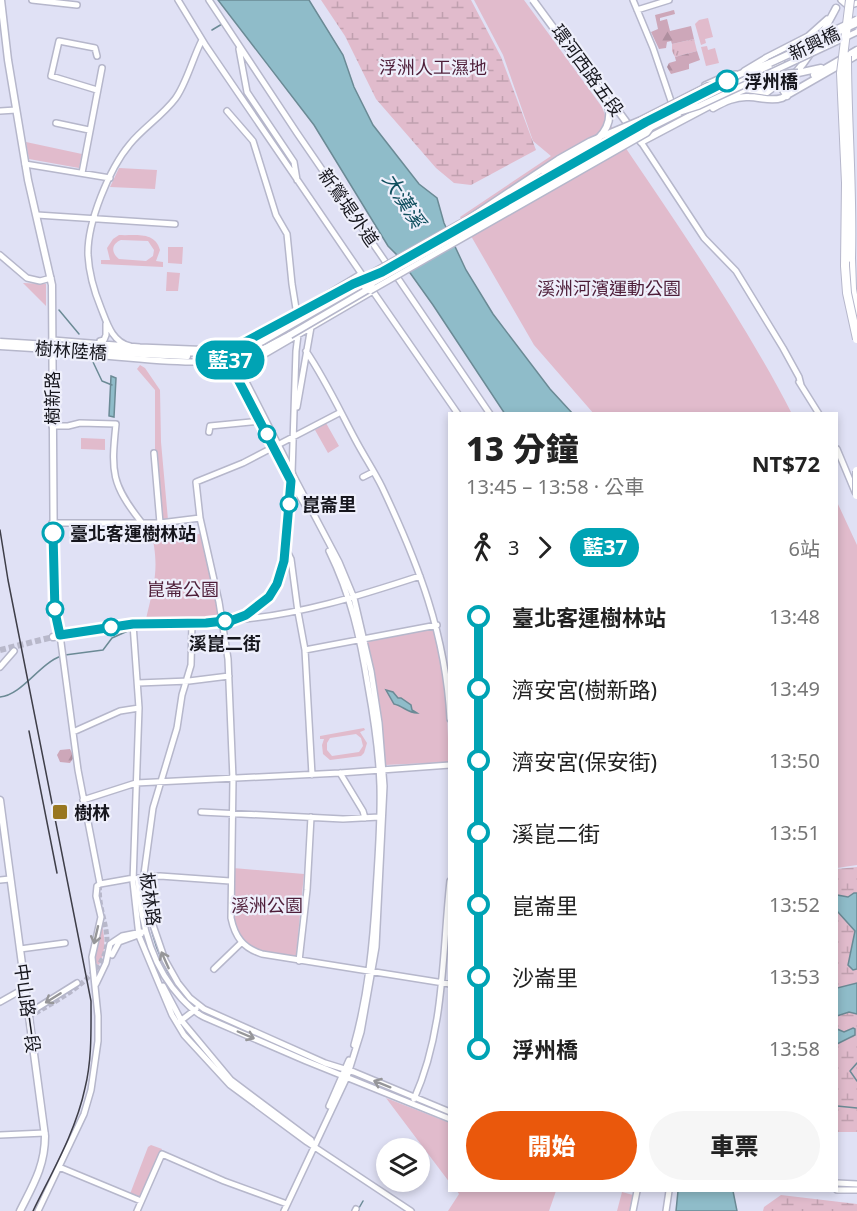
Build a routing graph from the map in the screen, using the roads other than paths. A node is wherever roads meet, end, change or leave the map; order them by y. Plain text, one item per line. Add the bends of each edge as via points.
1 (1, 0) edge
2 (32, 0) edge
3 (178, 0) edge
4 (208, 0) edge
5 (533, 0) edge
6 (633, 0) edge
7 (669, 0) edge
8 (840, 0) edge
9 (850, 0) edge
10 (856, 2) edge
11 (77, 4) dead end
12 (836, 8) junction
13 (637, 10) junction
14 (857, 23) edge
15 (857, 32) edge
16 (202, 40) junction
17 (239, 46) junction
18 (857, 50) edge
19 (857, 55) edge
20 (97, 56) dead end
21 (830, 65) junction
22 (102, 68) dead end
23 (740, 74) junction
24 (768, 76) junction
25 (747, 80) junction
26 (719, 84) junction
27 (97, 90) junction
28 (786, 95) junction
29 (671, 101) junction
30 (706, 108) junction
31 (16, 110) junction
32 (0, 111) edge
33 (227, 111) dead end
34 (680, 112) junction
35 (56, 123) dead end
36 (627, 123) junction
37 (651, 127) junction
38 (89, 130) junction
39 (641, 142) junction
40 (25, 164) junction
41 (82, 173) junction
42 (110, 178) junction
43 (526, 179) junction
44 (298, 182) junction
45 (505, 202) junction
46 (37, 216) junction
47 (94, 219) junction
48 (175, 224) dead end
49 (0, 255) edge
50 (361, 274) junction
51 (383, 274) junction
52 (51, 278) junction
53 (353, 284) junction
54 (336, 290) junction
55 (373, 291) junction
56 (347, 306) junction
57 (297, 312) junction
58 (104, 317) junction
59 (857, 318) edge
60 (311, 327) junction
61 (299, 333) junction
62 (290, 335) junction
63 (857, 339) edge
64 (52, 340) junction
65 (0, 344) edge
66 (130, 346) junction
67 (235, 346) junction
68 (97, 347) junction
69 (226, 349) junction
70 (215, 350) junction
71 (306, 351) junction
72 (52, 352) junction
73 (142, 353) junction
74 (248, 357) junction
75 (124, 358) junction
76 (162, 360) junction
77 (230, 361) junction
78 (124, 367) dead end
79 (299, 378) junction
80 (341, 412) junction
81 (457, 412) edge
82 (489, 412) edge
83 (818, 412) edge
84 (260, 422) junction
85 (52, 426) junction
86 (209, 432) dead end
87 (293, 436) junction
88 (275, 446) junction
89 (838, 451) edge
90 (154, 453) dead end
91 (857, 471) edge
92 (373, 472) junction
93 (292, 473) junction
94 (363, 477) dead end
95 (291, 481) junction
96 (857, 494) edge
97 (200, 518) junction
98 (52, 523) junction
99 (142, 523) junction
100 (160, 523) junction
101 (285, 549) junction
102 (420, 576) junction
103 (352, 598) junction
104 (298, 612) junction
105 (233, 620) junction
106 (222, 621) junction
107 (192, 623) junction
108 (437, 625) junction
109 (134, 627) junction
110 (56, 636) junction
111 (362, 639) junction
112 (305, 650) junction
113 (14, 651) dead end
114 (0, 667) edge
115 (229, 676) junction
116 (186, 681) junction
117 (138, 683) junction
118 (448, 686) edge
119 (139, 708) junction
120 (73, 732) junction
121 (448, 765) edge
122 (381, 770) junction
123 (340, 773) junction
124 (312, 774) junction
125 (233, 779) junction
126 (136, 783) junction
127 (161, 783) junction
128 (0, 800) edge
129 (83, 800) junction
130 (201, 812) dead end
131 (232, 812) junction
132 (311, 817) junction
133 (381, 817) junction
134 (365, 819) junction
135 (3, 848) edge
136 (139, 878) junction
137 (10, 879) junction
138 (0, 880) edge
139 (230, 881) junction
140 (100, 884) junction
141 (448, 910) edge
142 (141, 933) junction
143 (65, 943) dead end
144 (241, 943) junction
145 (20, 949) junction
146 (299, 961) junction
147 (214, 969) dead end
148 (371, 970) junction
149 (443, 982) junction
150 (77, 983) dead end
151 (448, 983) edge
152 (25, 988) junction
153 (95, 988) junction
154 (0, 1002) edge
155 (200, 1006) junction
156 (193, 1011) junction
157 (29, 1013) junction
158 (179, 1022) junction
159 (263, 1026) dead end
160 (260, 1033) junction
161 (346, 1074) junction
162 (415, 1097) junction
163 (412, 1103) junction
164 (448, 1111) edge
165 (448, 1118) edge
166 (45, 1133) junction
167 (0, 1135) edge
168 (313, 1144) junction
169 (59, 1167) junction
170 (838, 1183) edge
171 (857, 1184) edge
172 (838, 1190) edge
173 (637, 1192) edge
174 (669, 1192) edge
175 (857, 1192) edge
176 (141, 1201) junction
177 (285, 1203) junction
178 (667, 1209) edge
179 (20, 1211) edge
180 (38, 1211) edge
181 (137, 1211) edge
182 (282, 1211) edge
183 (411, 1211) edge
184 (633, 1211) edge

1 - 31 main road, 樹新路
2 - 11 street
3 - 16 street
4 - 17 street, 新鶯堤外道
5 - 36 main road, 環河西路五段
5 - 43 street, bridge via 603,98 608,117 598,137
5 - 45 main road, bridge via 605,98 610,120 599,139 514,191
6 - 13 street
7 - 13 street
8 - 10 street via 848,6
8 - 12 street
9 - 63 highway, bridge via 841,83 845,266
10 - 59 highway, bridge via 847,64 847,129 851,270
12 - 23 street via 808,36
12 - 28 main road via 794,76 783,84
13 - 29 street
14 - 23 main road, 新興橋, bridge
14 - 25 main road, 新興橋, bridge
15 - 34 street, bridge
16 - 42 street via 174,100 128,146
16 - 44 street
17 - 44 street via 246,92 294,162
17 - 82 street, 新鶯堤外道
18 - 21 main road
19 - 28 main road
20 - 27 street via 95,48 59,41 51,76
21 - 24 main road
21 - 28 main road
22 - 27 street
23 - 26 main road, 新興橋
23 - 29 street via 725,76
24 - 25 main road
24 - 30 main road via 776,82 769,92 746,89
25 - 34 main road, bridge
26 - 43 street, bridge via 707,86 590,141
26 - 45 main road, 新興橋, bridge
27 - 38 street
28 - 30 main road via 773,100 745,97
29 - 36 street
30 - 39 main road
31 - 32 street
31 - 40 main road, 樹新路
33 - 57 street via 253,141 276,215 287,234
34 - 37 main road
35 - 38 street
36 - 39 main road, 環河西路五段
37 - 51 main road, bridge
37 - 62 street, bridge via 647,133
38 - 41 street
39 - 83 street, 環河西路五段 via 704,238 732,267
40 - 41 street
40 - 46 main road, 樹新路
41 - 42 street
42 - 47 street
43 - 53 street, bridge via 466,220
44 - 50 street
45 - 51 main road, bridge
46 - 47 street
46 - 52 main road, 樹新路
47 - 48 street
47 - 58 street via 88,253 93,288
49 - 52 street via 27,278
50 - 54 street
50 - 55 street
51 - 53 main road, bridge
51 - 62 main road, bridge via 371,288
51 - 73 main road, 樹林陸橋, bridge via 256,349 227,357
52 - 64 main road, 樹新路
53 - 67 main road, bridge
54 - 56 street via 340,288
54 - 57 street
55 - 56 street
55 - 81 street
56 - 60 street
57 - 61 street
57 - 69 street
58 - 66 street via 118,342
58 - 68 street via 106,335
60 - 61 street
60 - 71 street
61 - 74 street via 265,354
61 - 79 street
62 - 74 main road
64 - 68 street
64 - 72 main road, 樹新路
65 - 68 main road, 樹林陸橋, bridge
66 - 68 street
66 - 70 street
67 - 69 street
67 - 77 main road
68 - 73 main road, 樹林陸橋
69 - 70 street
70 - 73 street
71 - 79 street
71 - 80 street
72 - 75 street
72 - 85 main road, 樹新路
73 - 76 street
74 - 77 street
74 - 88 main road via 238,369
75 - 76 street
75 - 78 street
76 - 77 street
77 - 84 main road
79 - 87 street
80 - 87 street
80 - 92 street
84 - 86 street via 210,426
84 - 88 main road
85 - 98 main road, 樹新路
85 - 99 street via 116,424 115,480
87 - 88 street
87 - 93 street
88 - 93 main road
88 - 95 main road
88 - 97 street via 196,482
89 - 96 street
90 - 100 street
91 - 96 highway, bridge
92 - 94 street
92 - 102 street
93 - 95 main road
93 - 103 street via 339,562
95 - 101 main road
95 - 103 street
97 - 100 street
97 - 106 street
98 - 99 street
98 - 110 main road, 樹新路
99 - 100 street
101 - 104 street via 291,560
101 - 105 main road via 280,574 269,597
102 - 103 street
102 - 108 street
103 - 104 street
103 - 111 street
104 - 105 street
104 - 112 street
105 - 106 main road
106 - 107 main road
106 - 115 street
107 - 109 main road
107 - 116 street, 板林路 via 191,664
108 - 111 street
108 - 118 street
109 - 110 main road
109 - 117 street
110 - 120 street via 63,656
111 - 112 street
111 - 122 street
112 - 124 street
113 - 114 street
115 - 116 street
115 - 125 street
116 - 117 street
116 - 127 street, 板林路
117 - 119 street
119 - 120 street via 109,715
119 - 126 street
120 - 129 street
121 - 122 street
122 - 123 street
122 - 133 street
123 - 124 street
123 - 134 street
124 - 125 street
125 - 127 street
125 - 131 street
126 - 127 street
126 - 129 street
126 - 136 street
127 - 136 street, 板林路
128 - 135 main road, 中山路一段
129 - 140 street
130 - 131 street
131 - 132 street
131 - 139 street
132 - 134 street
132 - 146 street
133 - 134 street
133 - 148 street
135 - 137 main road, 中山路一段
136 - 139 street
136 - 140 street
136 - 142 street
155 -> 136 street, 板林路 via 178,983 165,960
137 - 138 street
137 - 145 main road, 中山路一段
139 - 144 street via 231,918
140 -> 153 street via 96,896 100,917 92,957
141 - 149 street
142 - 153 street via 115,946
142 - 153 street via 122,936 111,944
142 - 156 street via 166,980
142 - 158 street
143 - 145 street
144 - 146 street via 262,954
144 - 147 street
145 - 152 main road, 中山路一段
146 - 148 street
148 - 149 street
148 - 161 street
149 - 151 street
149 - 162 street via 444,999
150 -> 157 street
152 - 154 street
152 - 157 main road, 中山路一段
153 - 169 street via 98,1041 92,1090
155 - 156 street
155 - 160 street, 板林路
156 - 158 street
156 -> 161 street
157 - 166 main road, 中山路一段
158 - 168 street via 231,1080
159 - 160 street
160 - 161 street, 板林路
162 -> 161 street
161 - 163 street
161 - 168 street
162 - 163 street
162 - 164 street
163 - 165 street
166 - 167 street
166 - 179 main road, 中山路一段 via 44,1160
168 - 177 street
168 - 183 street
169 - 176 street
169 - 180 street
170 - 171 street
172 - 175 street
173 - 184 street
174 - 178 street
176 - 177 street via 162,1154
176 - 181 street
177 - 182 street

